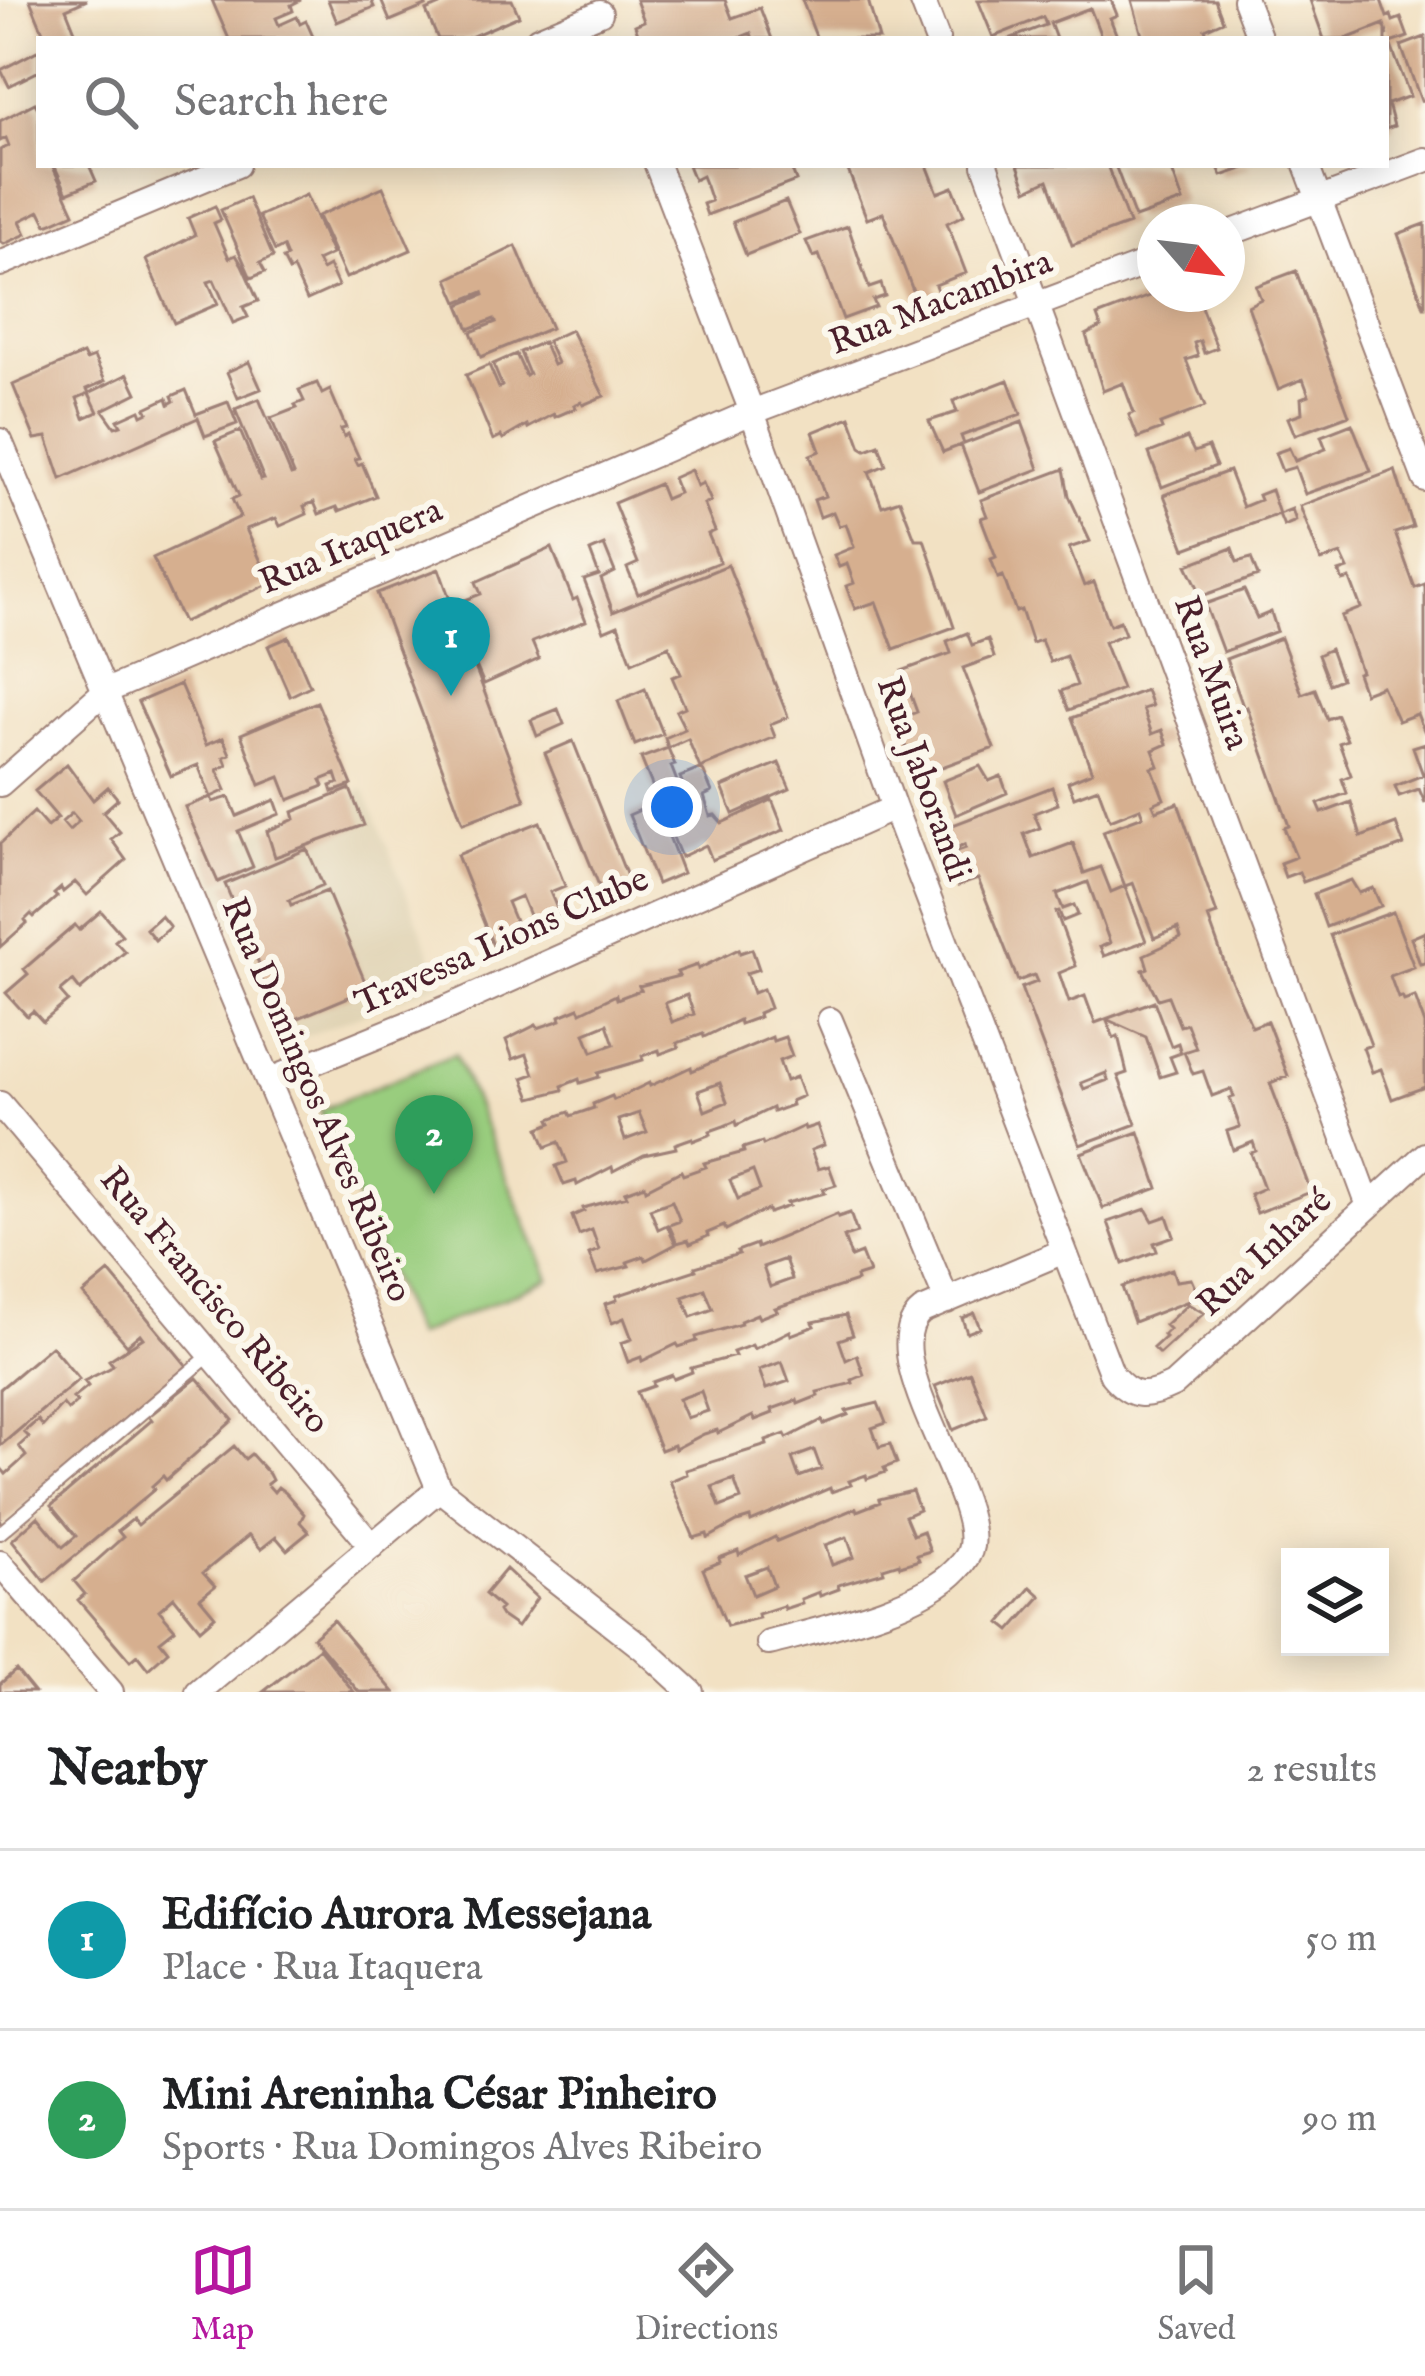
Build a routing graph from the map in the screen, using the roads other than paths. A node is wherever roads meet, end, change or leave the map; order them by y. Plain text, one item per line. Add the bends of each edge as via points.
1 (922, 0) edge
2 (1246, 0) edge
3 (597, 6) edge
4 (543, 36) edge
5 (609, 36) edge
6 (936, 36) edge
7 (1259, 36) edge
8 (1425, 160) edge
9 (230, 168) edge
10 (658, 168) edge
11 (986, 168) edge
12 (1307, 168) edge
13 (1319, 201) junction
14 (1245, 228) edge
15 (0, 264) edge
16 (1137, 267) edge
17 (1039, 306) junction
18 (752, 412) junction
19 (0, 441) edge
20 (1425, 478) edge
21 (104, 692) junction
22 (0, 784) edge
23 (894, 808) junction
24 (830, 1020) dead end
25 (269, 1080) junction
26 (0, 1106) edge
27 (1425, 1155) edge
28 (1369, 1206) junction
29 (1064, 1251) junction
30 (947, 1301) junction
31 (212, 1353) junction
32 (1148, 1397) joint
33 (439, 1489) junction
34 (0, 1533) edge
35 (372, 1546) junction
36 (0, 1563) edge
37 (769, 1643) dead end
38 (111, 1692) edge
39 (198, 1692) edge
40 (691, 1692) edge

1 - 6 street
2 - 7 street
3 - 4 street
3 - 5 street
8 - 13 street
9 - 15 street
10 - 18 street, Rua Jaborandi
11 - 17 street, Rua Muira
12 - 13 street
13 - 14 street
13 - 20 street
16 - 17 street, Rua Macambira
17 - 18 street, Rua Macambira
17 - 28 street, Rua Muira
18 - 21 street, Rua Itaquera
18 - 23 street, Rua Jaborandi
19 - 21 street, Rua Domingos Alves Ribeiro
21 - 22 street, Rua Itaquera
21 - 25 street, Rua Domingos Alves Ribeiro
23 - 25 street, Travessa Lions Clube
23 - 29 street, Rua Jaborandi
24 - 30 street
25 - 33 street, Rua Domingos Alves Ribeiro
26 - 31 street, Rua Francisco Ribeiro
27 - 28 street, Rua Inharé
28 - 32 street, Rua Inharé via 1173,1385
29 - 30 street
29 - 32 street, Rua Jaborandi via 1112,1375
30 - 37 street via 914,1317 907,1341 971,1528 968,1555 940,1585
31 - 34 lane
31 - 35 street, Rua Francisco Ribeiro
33 - 35 street
33 - 40 street, Rua Domingos Alves Ribeiro
35 - 39 street
36 - 38 street

